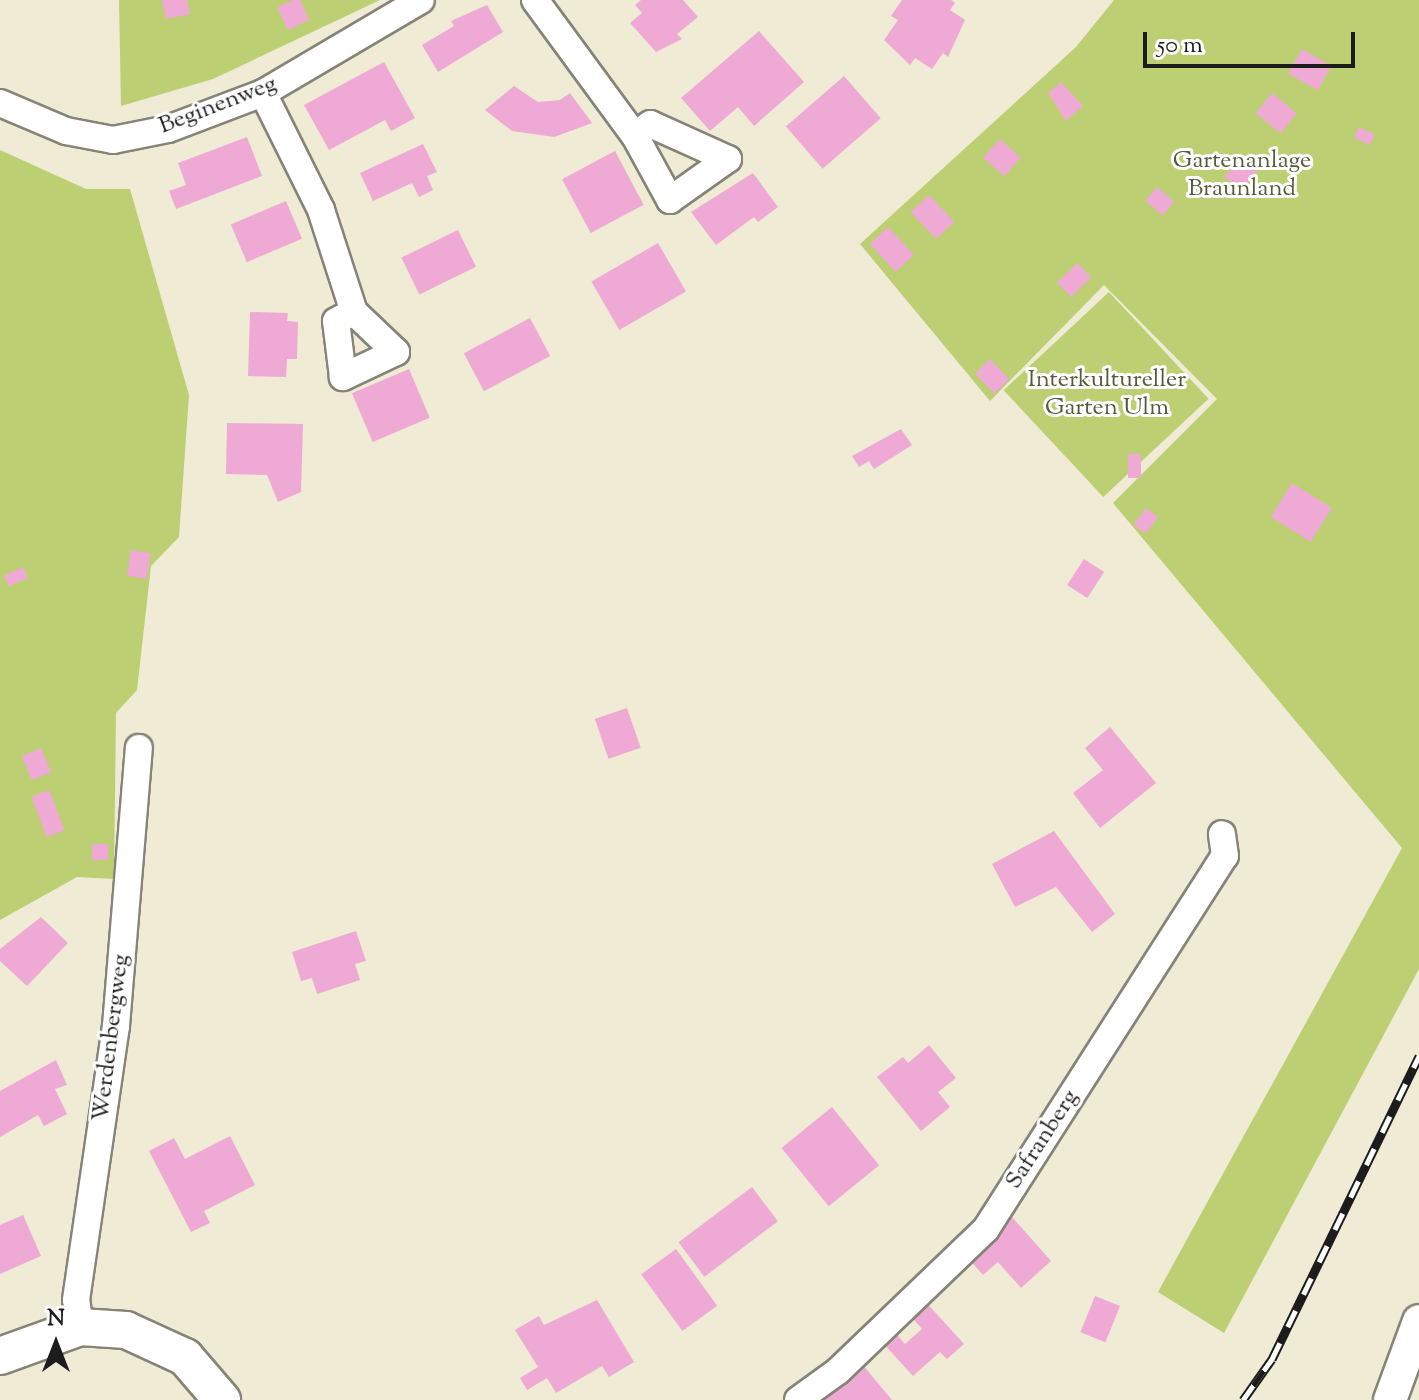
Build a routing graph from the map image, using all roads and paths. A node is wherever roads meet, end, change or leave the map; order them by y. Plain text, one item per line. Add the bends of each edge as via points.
1 (421, 0) edge
2 (535, 0) edge
3 (263, 93) junction
4 (0, 103) edge
5 (635, 136) dead end
6 (354, 312) dead end
7 (139, 748) dead end
8 (1222, 834) dead end
9 (1419, 1321) edge
10 (80, 1327) junction
11 (0, 1356) edge
12 (222, 1400) edge
13 (798, 1400) edge
14 (1390, 1400) edge

1 - 3 street, Beginenweg
2 - 5 street
3 - 4 street, Beginenweg via 168,129 113,140 66,131
3 - 6 street via 321,210
7 - 10 street, Werdenbergweg via 116,1026 76,1300
8 - 13 street, Safranberg via 1225,856 986,1229 838,1371
9 - 14 street
10 - 11 main road
10 - 12 main road via 126,1330 169,1346 201,1370

